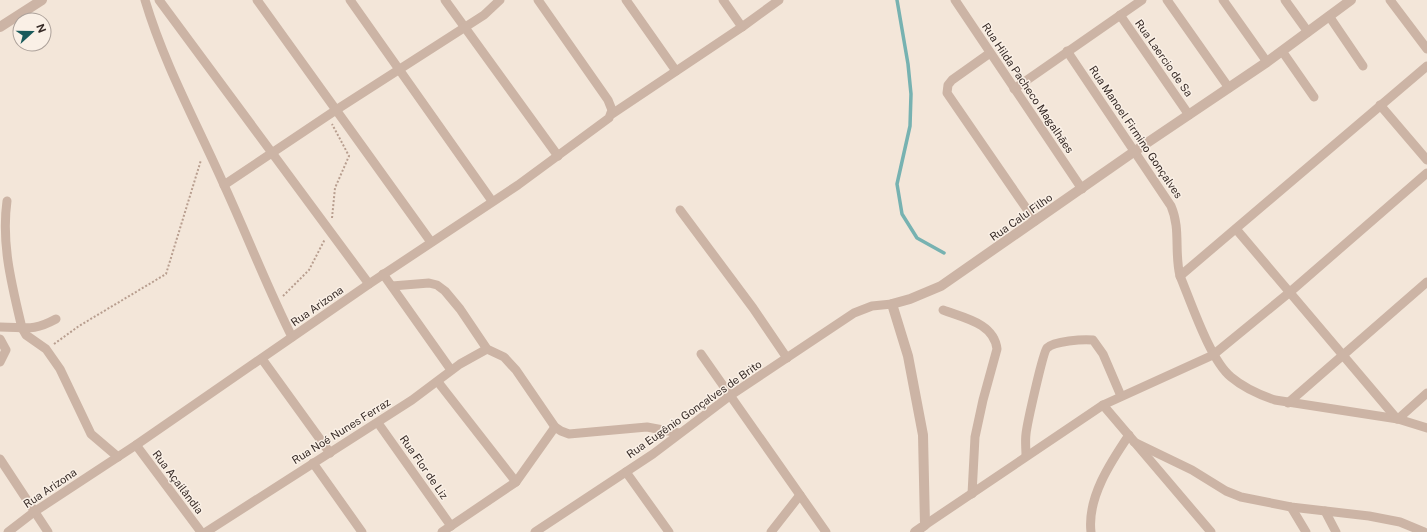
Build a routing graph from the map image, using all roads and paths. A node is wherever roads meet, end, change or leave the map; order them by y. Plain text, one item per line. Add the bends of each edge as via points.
1 (42, 0) edge
2 (146, 0) edge
3 (159, 0) edge
4 (257, 0) edge
5 (350, 0) edge
6 (445, 0) edge
7 (500, 0) edge
8 (538, 0) edge
9 (626, 0) edge
10 (723, 0) edge
11 (779, 0) edge
12 (1142, 0) edge
13 (1167, 0) edge
14 (1223, 0) edge
15 (1285, 0) edge
16 (1390, 0) edge
17 (955, 1) edge
18 (1346, 2) edge
19 (1120, 15) junction
20 (1329, 16) junction
21 (0, 26) edge
22 (742, 27) junction
23 (465, 28) junction
24 (1308, 32) junction
25 (1427, 49) edge
26 (1067, 51) junction
27 (1282, 51) junction
28 (990, 53) junction
29 (1267, 62) junction
30 (1363, 66) dead end
31 (1427, 66) edge
32 (400, 70) junction
33 (676, 71) junction
34 (1229, 88) junction
35 (1014, 89) junction
36 (1314, 97) dead end
37 (1380, 105) junction
38 (336, 110) junction
39 (612, 114) junction
40 (1189, 115) junction
41 (206, 146) junction
42 (1135, 151) junction
43 (272, 154) junction
44 (558, 156) junction
45 (1427, 160) edge
46 (1427, 173) edge
47 (224, 185) junction
48 (1082, 189) junction
49 (7, 201) dead end
50 (492, 201) junction
51 (680, 210) dead end
52 (1036, 221) junction
53 (1236, 229) junction
54 (431, 242) junction
55 (383, 274) junction
56 (1180, 276) junction
57 (1427, 282) edge
58 (369, 284) junction
59 (392, 286) junction
60 (1290, 292) junction
61 (892, 304) junction
62 (943, 310) dead end
63 (56, 319) dead end
64 (0, 327) edge
65 (22, 328) junction
66 (292, 337) junction
67 (0, 339) edge
68 (487, 349) junction
69 (46, 350) junction
70 (701, 354) dead end
71 (1213, 355) junction
72 (1344, 355) junction
73 (787, 358) junction
74 (262, 359) junction
75 (0, 362) edge
76 (451, 370) junction
77 (438, 382) junction
78 (1427, 393) edge
79 (731, 395) junction
80 (1121, 396) junction
81 (1288, 403) junction
82 (1103, 405) junction
83 (1397, 419) junction
84 (378, 423) junction
85 (1427, 428) edge
86 (558, 429) junction
87 (679, 433) junction
88 (1132, 439) junction
89 (136, 445) junction
90 (330, 453) junction
91 (1026, 456) junction
92 (118, 457) junction
93 (0, 459) edge
94 (313, 463) junction
95 (626, 472) junction
96 (516, 482) junction
97 (972, 494) junction
98 (800, 495) junction
99 (1290, 507) junction
100 (1325, 511) junction
101 (34, 512) junction
102 (925, 525) junction
103 (451, 526) junction
104 (8, 532) edge
105 (48, 532) edge
106 (201, 532) edge
107 (206, 532) edge
108 (362, 532) edge
109 (442, 532) edge
110 (535, 532) edge
111 (669, 532) edge
112 (771, 532) edge
113 (826, 532) edge
114 (915, 532) edge
115 (1091, 532) edge
116 (1211, 532) edge
117 (1306, 532) edge
118 (1336, 532) edge
119 (1424, 532) edge

1 - 21 street
2 - 41 street via 178,87
3 - 43 street
4 - 38 street
5 - 32 street
6 - 23 street
7 - 23 street
8 - 39 street via 608,100
9 - 33 street
10 - 22 street
11 - 22 street, Rua Arizona
12 - 19 street
13 - 34 street
14 - 29 street
15 - 24 street
16 - 25 street
17 - 28 street, Rua Hilda Pacheco Magalhães
18 - 20 street, Rua Calu Filho
19 - 26 street
19 - 40 street, Rua Laercio de Sa
20 - 24 street, Rua Calu Filho
20 - 30 street
22 - 33 street, Rua Arizona
23 - 32 street
23 - 44 street
24 - 27 street, Rua Calu Filho
26 - 35 street
26 - 42 street, Rua Manoel Firmino Gonçalves
27 - 29 street, Rua Calu Filho
27 - 36 street
28 - 35 street, Rua Hilda Pacheco Magalhães
28 - 52 street via 952,80 947,93
29 - 34 street, Rua Calu Filho
31 - 37 street
32 - 38 street
32 - 50 street
33 - 39 street, Rua Arizona
34 - 40 street, Rua Calu Filho
35 - 48 street, Rua Hilda Pacheco Magalhães
37 - 45 street
37 - 53 street
38 - 43 street
38 - 54 street
39 - 44 street, Rua Arizona
40 - 42 street, Rua Calu Filho
41 - 47 street
41 - 69 path via 166,274 79,326
42 - 48 street, Rua Calu Filho
42 - 56 street, Rua Manoel Firmino Gonçalves via 1175,216 1178,229 1177,265
43 - 47 street
43 - 58 street
44 - 50 street, Rua Arizona
46 - 60 street
47 - 66 street
48 - 52 street, Rua Calu Filho
49 - 65 street via 4,220 9,270
50 - 54 street, Rua Arizona
51 - 73 street
52 - 61 street, Rua Calu Filho via 941,286 910,300
53 - 56 street
53 - 60 street
54 - 55 street, Rua Arizona
55 - 58 street, Rua Arizona
55 - 59 street
56 - 71 street, Rua Manoel Firmino Gonçalves
57 - 72 street
58 - 66 street, Rua Arizona
59 - 68 street via 421,283 437,285 460,308
59 - 76 street
60 - 71 street
60 - 72 street
61 - 73 street, Rua Eugênio Gonçalves de Brito via 872,306 854,313
61 - 102 street via 908,356 921,428 925,469
62 - 97 street via 987,329 996,341 997,349 982,400 975,437
63 - 65 street via 42,327
64 - 65 street
65 - 69 street via 26,336
66 - 74 street, Rua Arizona
67 - 75 street via 6,350
68 - 76 street, Rua Noé Nunes Ferraz
68 - 86 street via 504,357 516,370
69 - 92 street via 60,369 92,434
70 - 79 street
71 - 80 street
71 - 81 street, Rua Manoel Firmino Gonçalves via 1231,377 1247,388 1260,395
72 - 81 street
72 - 83 street
73 - 79 street, Rua Eugênio Gonçalves de Brito
74 - 89 street, Rua Arizona
74 - 90 street
76 - 77 street, Rua Noé Nunes Ferraz
77 - 84 street, Rua Noé Nunes Ferraz
77 - 96 street
78 - 83 street
79 - 87 street, Rua Eugênio Gonçalves de Brito
79 - 98 street
80 - 82 street
80 - 91 street via 1106,360 1092,340 1076,340 1050,346 1042,358 1025,436
81 - 83 street, Rua Manoel Firmino Gonçalves
82 - 88 street
82 - 91 street
83 - 85 street, Rua Manoel Firmino Gonçalves
84 - 90 street, Rua Noé Nunes Ferraz
84 - 103 street, Rua Flor de Liz
86 - 87 street via 569,434 647,427
86 - 96 street
87 - 95 street, Rua Eugênio Gonçalves de Brito
88 - 99 street via 1226,491 1241,497
88 - 115 street via 1114,457 1103,480 1093,506
88 - 116 street
89 - 92 street, Rua Arizona
89 - 106 street, Rua Açailândia
90 - 94 street, Rua Noé Nunes Ferraz
91 - 97 street
92 - 101 street, Rua Arizona
93 - 101 street
94 - 107 street, Rua Noé Nunes Ferraz
94 - 108 street
95 - 110 street, Rua Eugênio Gonçalves de Brito
95 - 111 street
96 - 103 street
97 - 102 street
98 - 112 street
98 - 113 street
99 - 100 street
99 - 117 street
100 - 118 street
100 - 119 street via 1400,522
101 - 104 street, Rua Arizona
101 - 105 street
102 - 114 street
103 - 109 street

